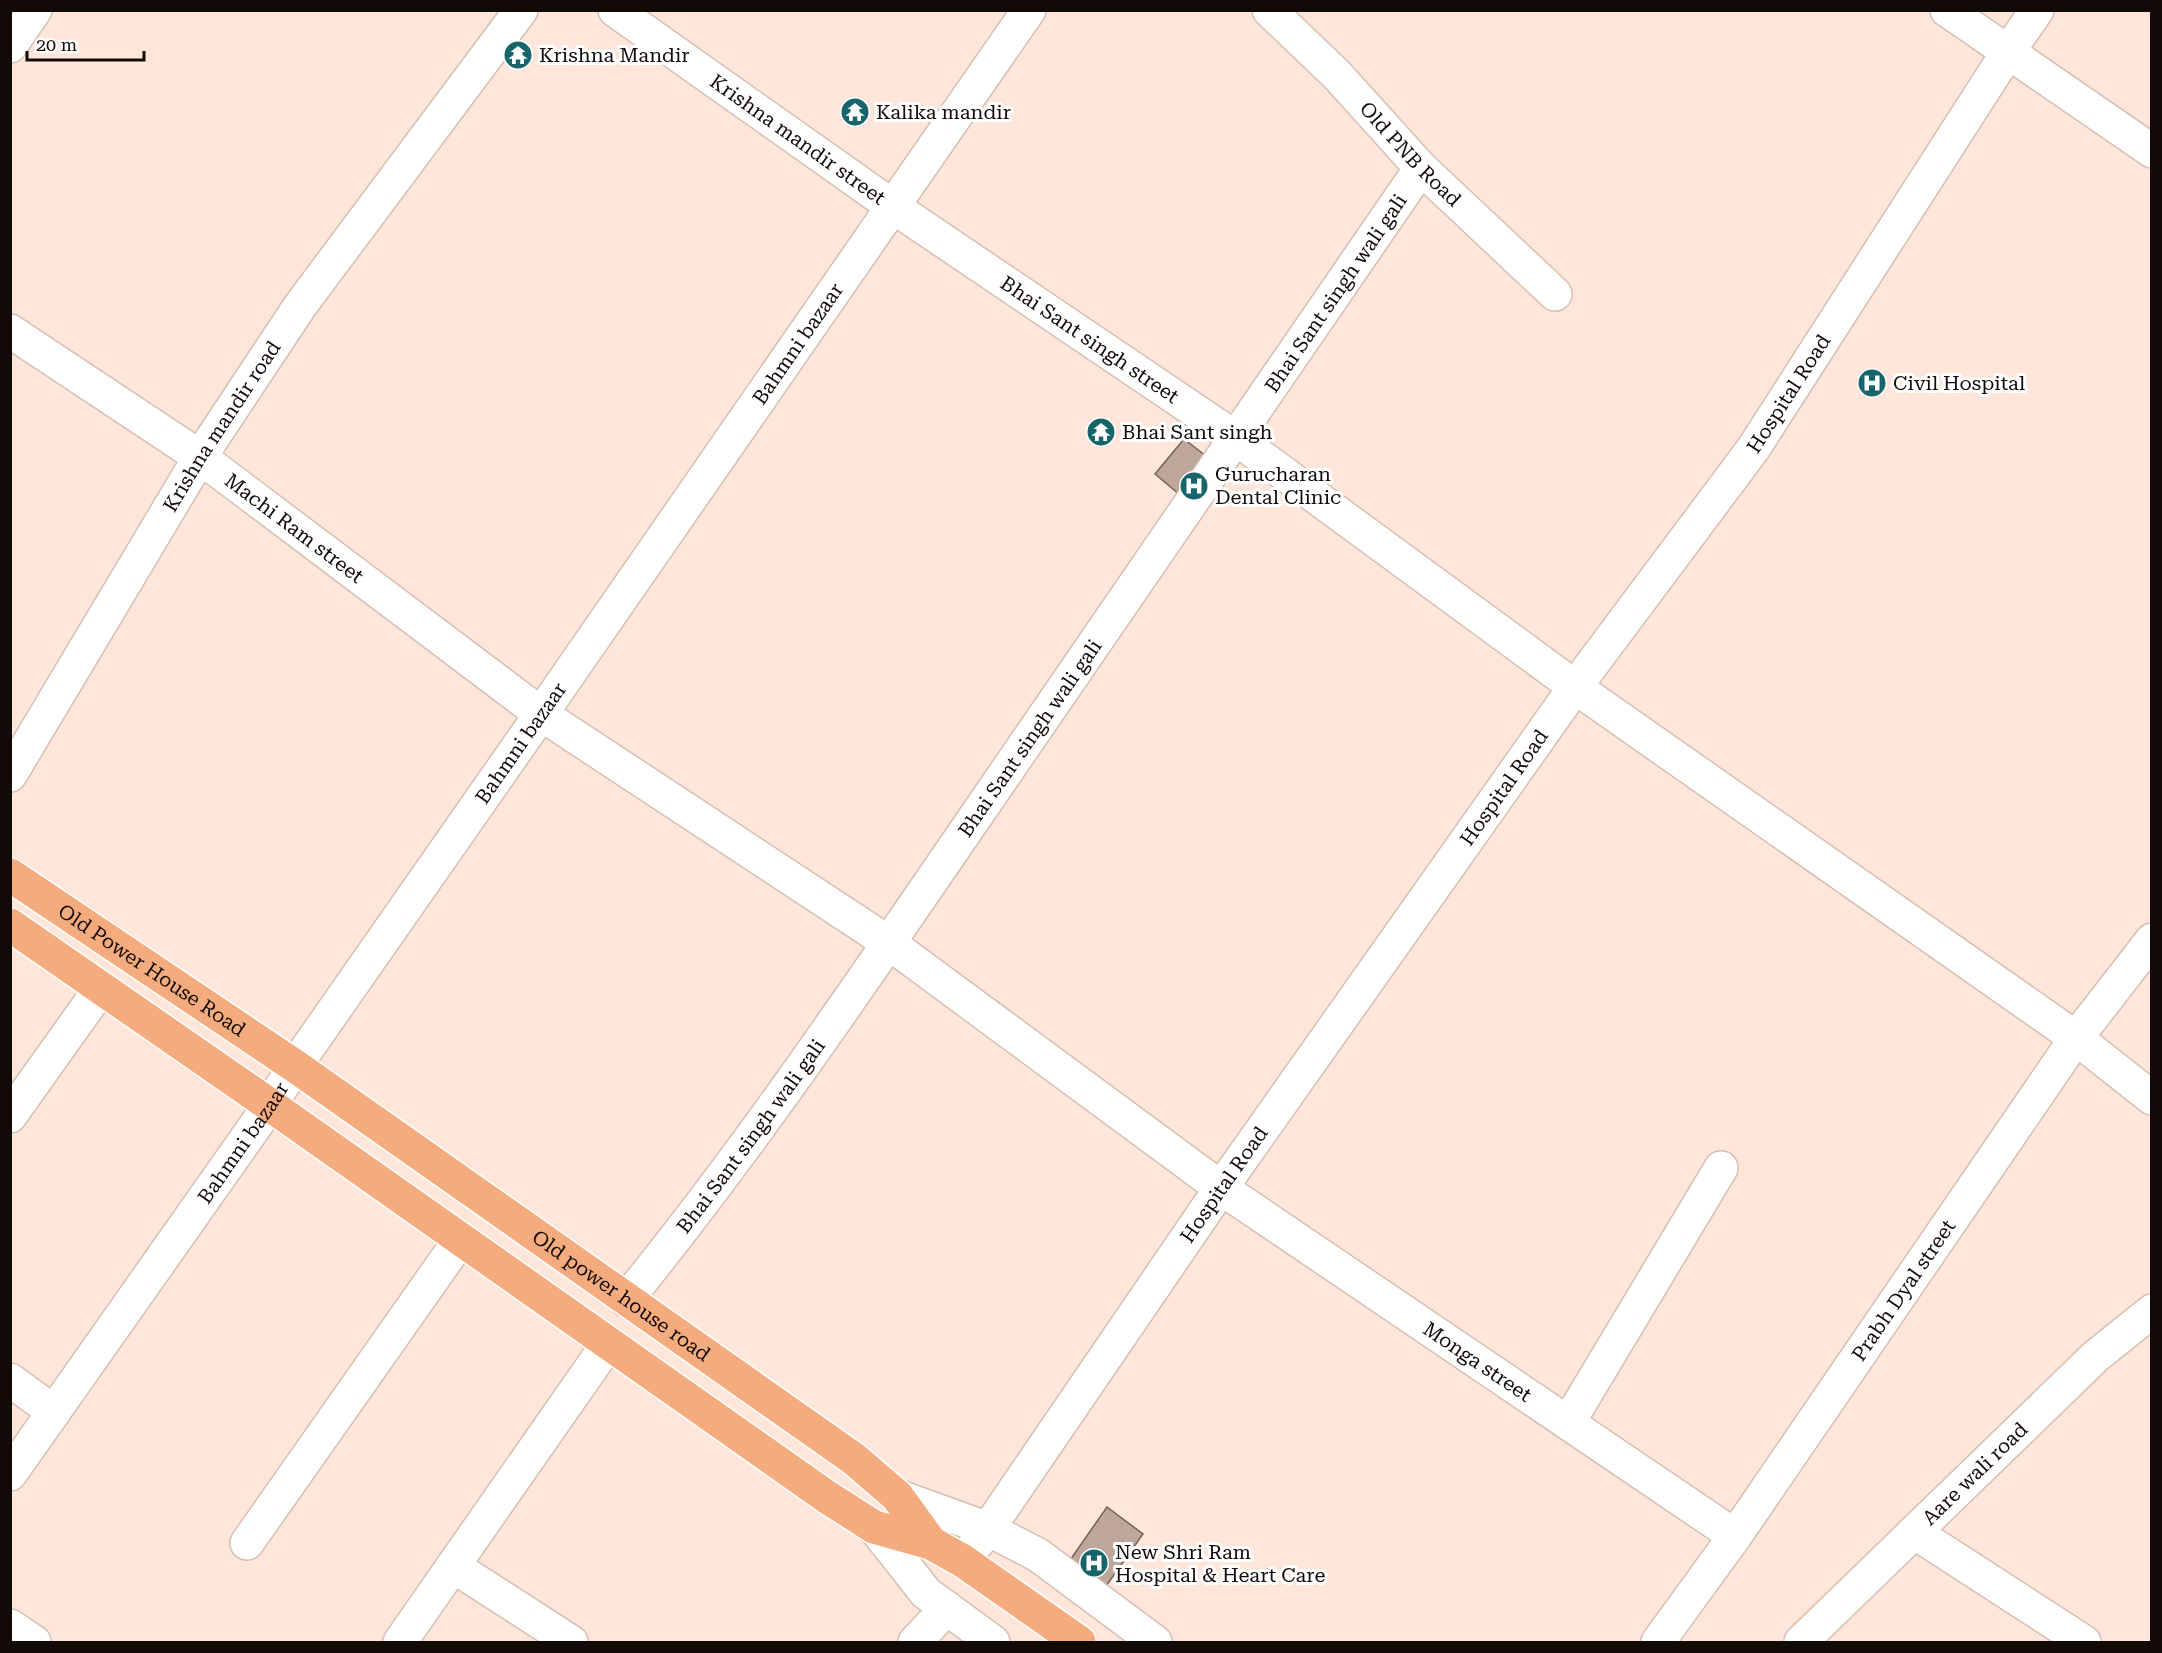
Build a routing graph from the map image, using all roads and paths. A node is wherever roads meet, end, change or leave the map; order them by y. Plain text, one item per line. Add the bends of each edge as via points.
1 (35, 10) edge
2 (521, 10) edge
3 (615, 10) edge
4 (1029, 10) edge
5 (1269, 10) edge
6 (1947, 10) edge
7 (2037, 10) edge
8 (10, 46) edge
9 (2008, 52) junction
10 (2151, 151) edge
11 (1420, 168) junction
12 (892, 206) junction
13 (1555, 294) dead end
14 (10, 331) edge
15 (1237, 438) junction
16 (200, 457) junction
17 (1575, 687) junction
18 (541, 714) junction
19 (10, 775) edge
20 (10, 874) edge
21 (10, 926) edge
22 (2151, 940) edge
23 (889, 943) junction
24 (101, 988) junction
25 (2076, 1038) junction
26 (295, 1066) junction
27 (2151, 1098) edge
28 (270, 1105) junction
29 (10, 1116) edge
30 (1721, 1168) dead end
31 (1221, 1188) junction
32 (460, 1240) junction
33 (626, 1300) junction
34 (2151, 1311) edge
35 (608, 1344) junction
36 (10, 1380) edge
37 (54, 1412) junction
38 (1568, 1423) junction
39 (10, 1474) edge
40 (897, 1496) junction
41 (874, 1527) junction
42 (988, 1529) junction
43 (1914, 1532) junction
44 (1736, 1536) junction
45 (247, 1543) dead end
46 (931, 1543) junction
47 (453, 1566) junction
48 (972, 1567) junction
49 (946, 1608) junction
50 (10, 1626) edge
51 (34, 1642) edge
52 (400, 1642) edge
53 (571, 1642) edge
54 (915, 1642) edge
55 (993, 1642) edge
56 (1079, 1642) edge
57 (1155, 1642) edge
58 (1658, 1642) edge
59 (1801, 1642) edge
60 (2084, 1642) edge

1 - 8 street
2 - 16 street, Krishna mandir road via 300,306
3 - 12 street, Krishna mandir street
4 - 12 street, Bahmni bazaar
5 - 11 street, Old PNB Road via 1338,75
6 - 9 street
7 - 9 street, Hospital Road
9 - 10 street
9 - 17 street, Hospital Road via 1753,449
11 - 13 street, Old PNB Road
11 - 15 street, Bhai Sant singh wali gali
12 - 15 street, Bhai Sant singh street
12 - 18 street, Bahmni bazaar
14 - 16 street, Machi Ram street
15 - 17 street, Bhai Sant singh street
15 - 23 street, Bhai Sant singh wali gali
16 - 18 street, Machi Ram street
16 - 19 street, Krishna mandir road
17 - 25 street, Bhai Sant singh street
17 - 31 street, Hospital Road
18 - 23 street, Machi Ram street
18 - 26 street, Bahmni bazaar
20 - 26 highway, Old Power House Road
21 - 24 highway
22 - 25 street, Prabh Dyal street
23 - 31 street, Monga street
23 - 33 street, Bhai Sant singh wali gali via 690,1221
24 - 28 highway
24 - 29 street
25 - 27 street, Bhai Sant singh street
25 - 44 street, Prabh Dyal street
26 - 28 street, Bahmni bazaar
26 - 33 highway, Old power house road
28 - 32 highway, Old power house road
28 - 37 street, Bahmni bazaar
30 - 38 street
31 - 38 street, Monga street
31 - 42 street, Hospital Road
32 - 35 highway, Old power house road
32 - 45 street
33 - 40 highway, Old power house road via 854,1459
34 - 43 street, Aare wali road via 2096,1356
35 - 41 highway, Old power house road
35 - 47 street
36 - 37 street
37 - 39 street, Bahmni bazaar
38 - 44 street, Monga street
40 - 42 street
40 - 46 highway, Old power house road
41 - 46 highway, Old power house road
41 - 49 street via 926,1593
42 - 48 street, Hospital Road
42 - 57 street via 1038,1555
43 - 59 street, Aare wali road
43 - 60 street
44 - 58 street, Prabh Dyal street
46 - 48 highway, Old power house road
47 - 52 street
47 - 53 street
48 - 56 highway, Old power house road
49 - 54 street
49 - 55 street
50 - 51 street

